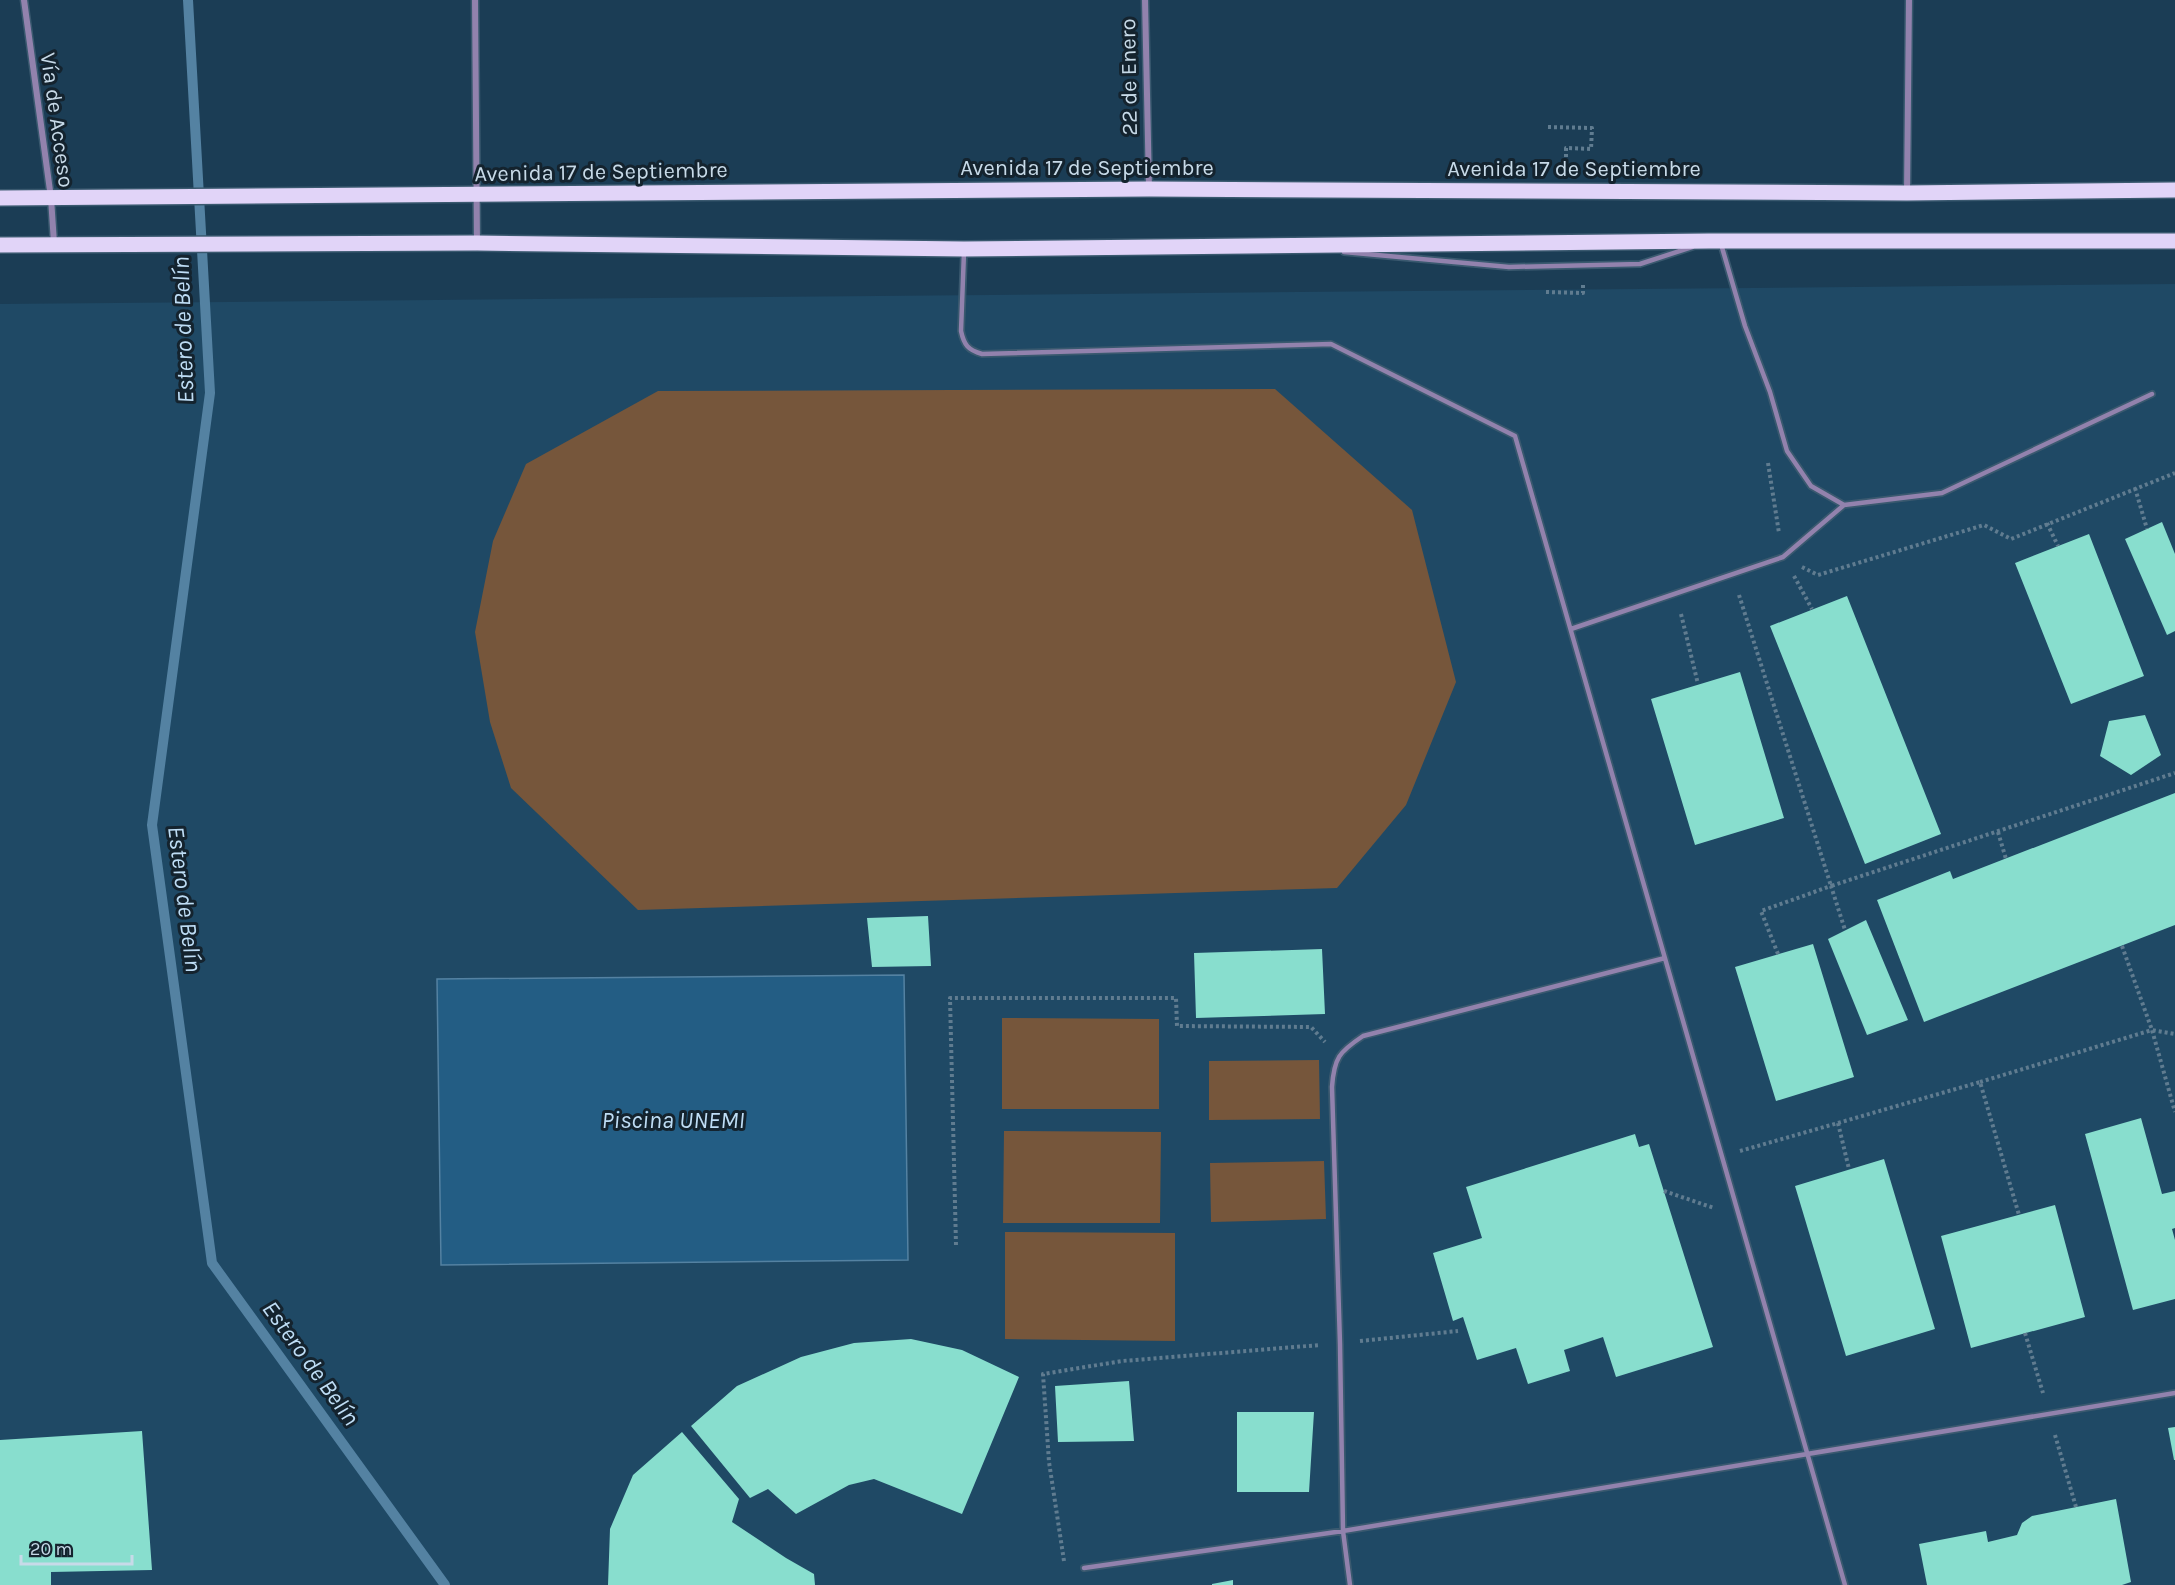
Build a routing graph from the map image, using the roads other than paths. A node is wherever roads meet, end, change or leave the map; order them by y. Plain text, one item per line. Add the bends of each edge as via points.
1 (24, 0) edge
2 (476, 0) edge
3 (1145, 0) edge
4 (1909, 0) edge
5 (1149, 189) junction
6 (2175, 190) edge
7 (1907, 193) junction
8 (475, 195) junction
9 (0, 198) edge
10 (51, 198) junction
11 (1714, 241) junction
12 (2175, 241) edge
13 (477, 243) junction
14 (0, 245) edge
15 (54, 245) junction
16 (1278, 246) junction
17 (964, 249) junction
18 (2152, 394) dead end
19 (1844, 505) junction
20 (1571, 629) junction
21 (1665, 958) junction
22 (2175, 1393) edge
23 (1808, 1454) junction
24 (1343, 1531) junction
25 (1083, 1568) dead end
26 (1350, 1585) edge
27 (1845, 1585) edge

1 - 10 street, Vía de Acceso
2 - 8 street
3 - 5 street, 22 de Enero
4 - 7 street
5 - 7 main road, Avenida 17 de Septiembre
5 - 8 main road, Avenida 17 de Septiembre
6 - 7 main road, Avenida 17 de Septiembre
8 - 10 main road, Avenida 17 de Septiembre
8 - 13 street
9 - 10 main road, Avenida 17 de Septiembre
10 - 15 street, Vía de Acceso
11 - 12 main road
11 - 16 main road
11 - 16 lane via 1640,264 1509,267
11 - 19 lane via 1770,392 1787,451 1811,486
13 - 15 main road
13 - 17 main road
14 - 15 main road
16 - 17 main road
17 - 20 lane via 961,330 970,350 982,354 1332,344 1515,436
18 - 19 lane via 1942,493
19 - 20 lane via 1783,557
20 - 21 lane
21 - 23 lane
21 - 24 lane via 1363,1036 1337,1056 1332,1087
22 - 23 lane
23 - 24 lane
23 - 27 lane
24 - 25 lane
24 - 26 lane

